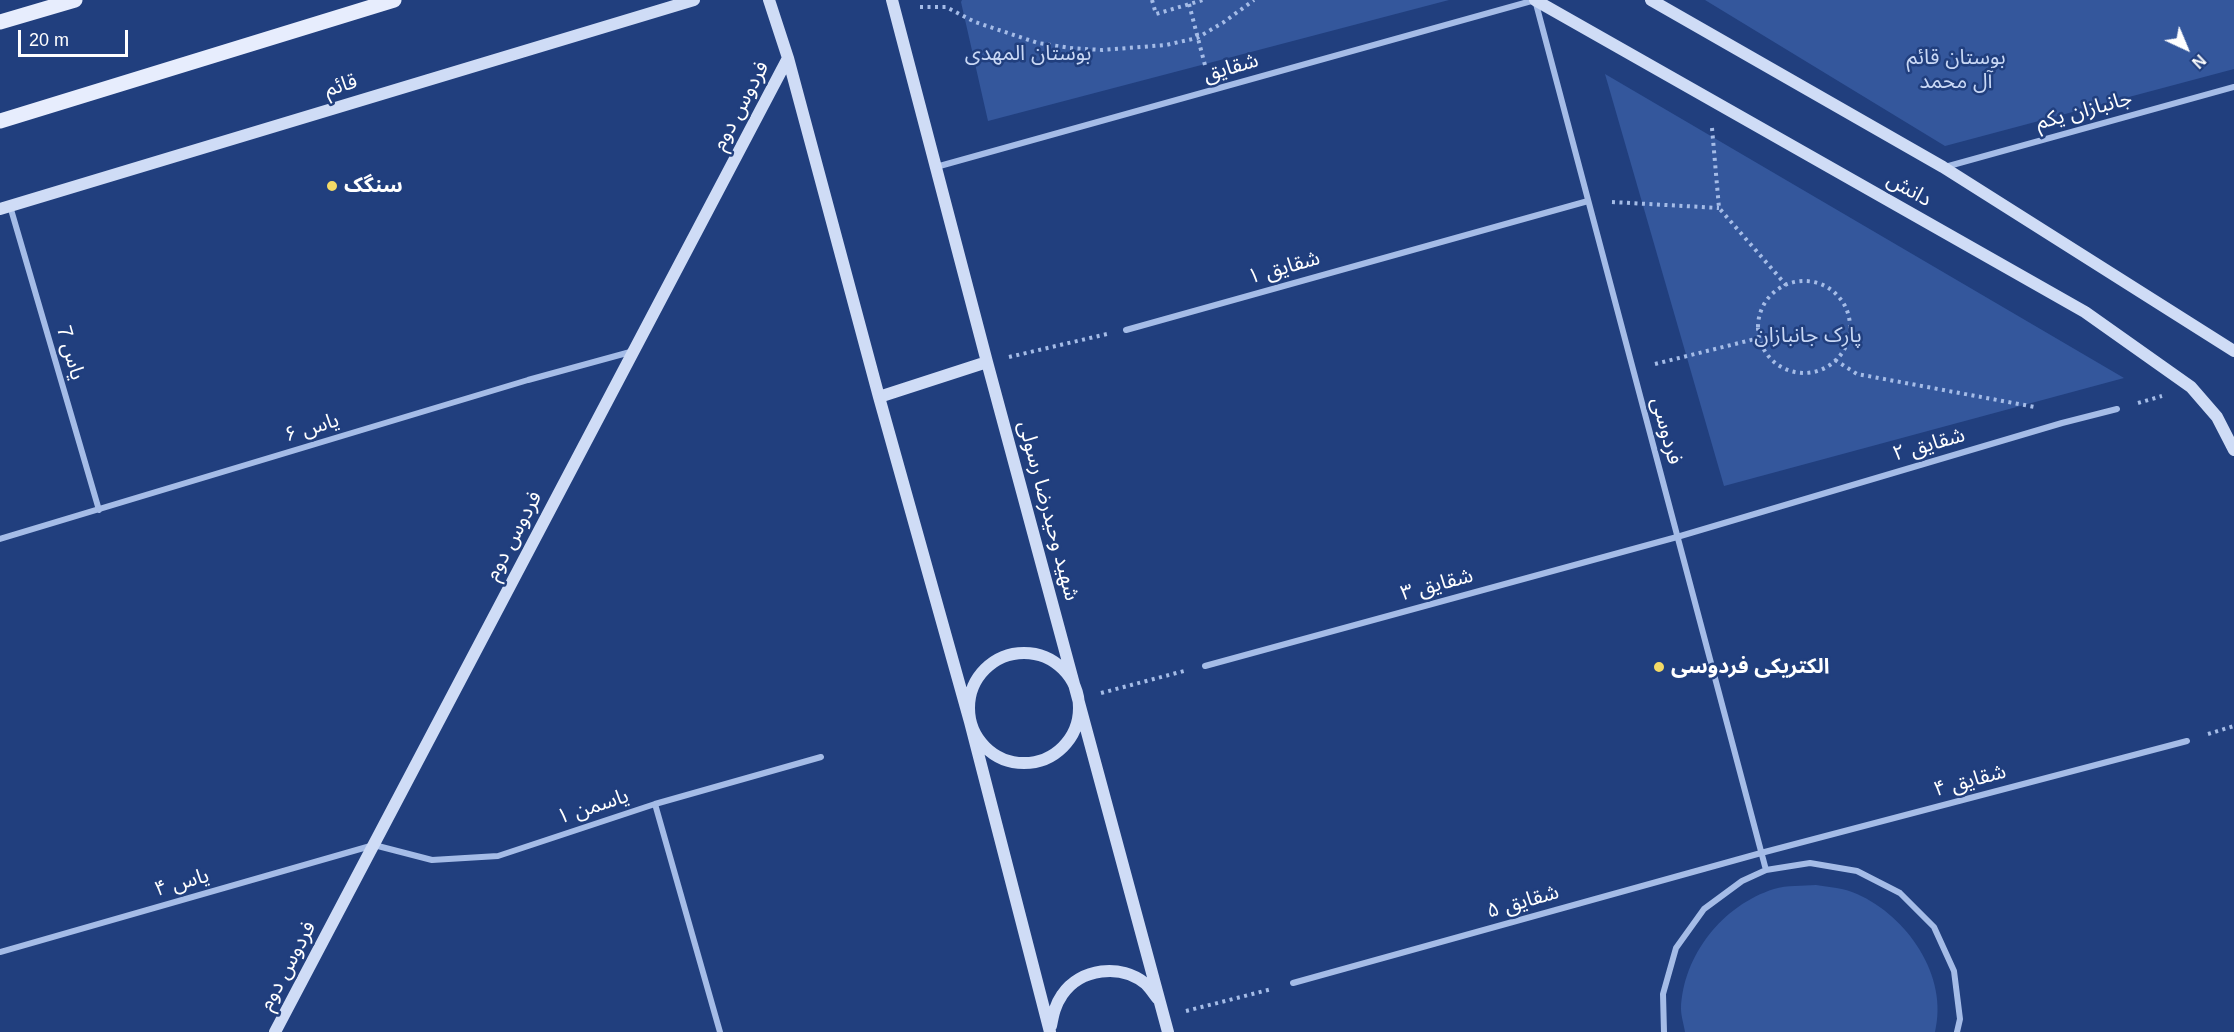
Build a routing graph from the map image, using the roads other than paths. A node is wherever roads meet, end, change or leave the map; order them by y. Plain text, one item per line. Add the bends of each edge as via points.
1 (75, 0) edge
2 (394, 0) edge
3 (694, 0) edge
4 (769, 0) edge
5 (1535, 0) edge
6 (1651, 0) edge
7 (893, 4) edge
8 (0, 22) edge
9 (788, 58) junction
10 (2234, 87) edge
11 (0, 121) edge
12 (936, 167) junction
13 (1943, 167) junction
14 (1588, 201) junction
15 (5, 208) edge
16 (1125, 330) road end
17 (634, 350) junction
18 (2234, 351) edge
19 (987, 362) junction
20 (879, 397) junction
21 (2117, 409) road end
22 (2234, 450) edge
23 (99, 510) junction
24 (1677, 537) junction
25 (0, 539) edge
26 (1205, 666) road end
27 (1079, 699) junction
28 (970, 722) junction
29 (2187, 741) road end
30 (821, 757) dead end
31 (655, 804) junction
32 (374, 845) junction
33 (1761, 853) junction
34 (1766, 870) junction
35 (0, 952) edge
36 (1293, 983) road end
37 (1164, 1017) junction
38 (275, 1032) edge
39 (720, 1032) edge
40 (1051, 1032) edge
41 (1167, 1032) edge
42 (1664, 1032) edge
43 (1957, 1032) edge

1 - 8 main road
2 - 11 main road
3 - 15 street, قائم
4 - 9 street
5 - 12 street, شقایق
5 - 14 street, فردوسی
5 - 22 street, دانش via 2085,312 2191,387 2217,417
6 - 13 street, دانش
7 - 12 street, شهید وحیدرضا رسولی
9 - 17 street, فردوس دوم
9 - 20 street
10 - 13 street, جانبازان یکم
12 - 19 street, شهید وحیدرضا رسولی
13 - 18 street, دانش
14 - 16 street, شقایق ۱
14 - 24 street, فردوسی
15 - 23 street, یاس 7
17 - 23 street, یاس ۶
17 - 32 street, فردوس دوم
19 - 20 street
19 - 27 street, شهید وحیدرضا رسولی
20 - 28 street
21 - 24 street, شقایق ۲
23 - 25 street, یاس ۶
24 - 26 street, شقایق ۳
24 - 33 street, فردوسی
27 - 28 street via 1079,718 1072,736 1044,760 1026,764 1007,762 990,753 977,740
27 - 28 street via 1073,682 1047,657 1012,654 996,660 972,687 968,704
27 - 37 street, شهید وحیدرضا رسولی
28 - 40 street
29 - 33 street, شقایق ۴
30 - 31 street, یاسمن ۱
31 - 32 street, یاسمن ۱ via 498,856 432,860
31 - 39 street
32 - 35 street, یاس ۴
32 - 38 street, فردوس دوم
33 - 34 street, فردوسی
33 - 36 street, شقایق ۵
34 - 42 street via 1742,881 1704,909 1676,948 1663,994
34 - 43 street via 1810,863 1857,871 1900,893 1934,927 1954,971 1960,1019
37 - 40 street via 1158,999 1146,984 1112,970 1076,981 1063,994 1054,1010
37 - 41 street, شهید وحیدرضا رسولی

